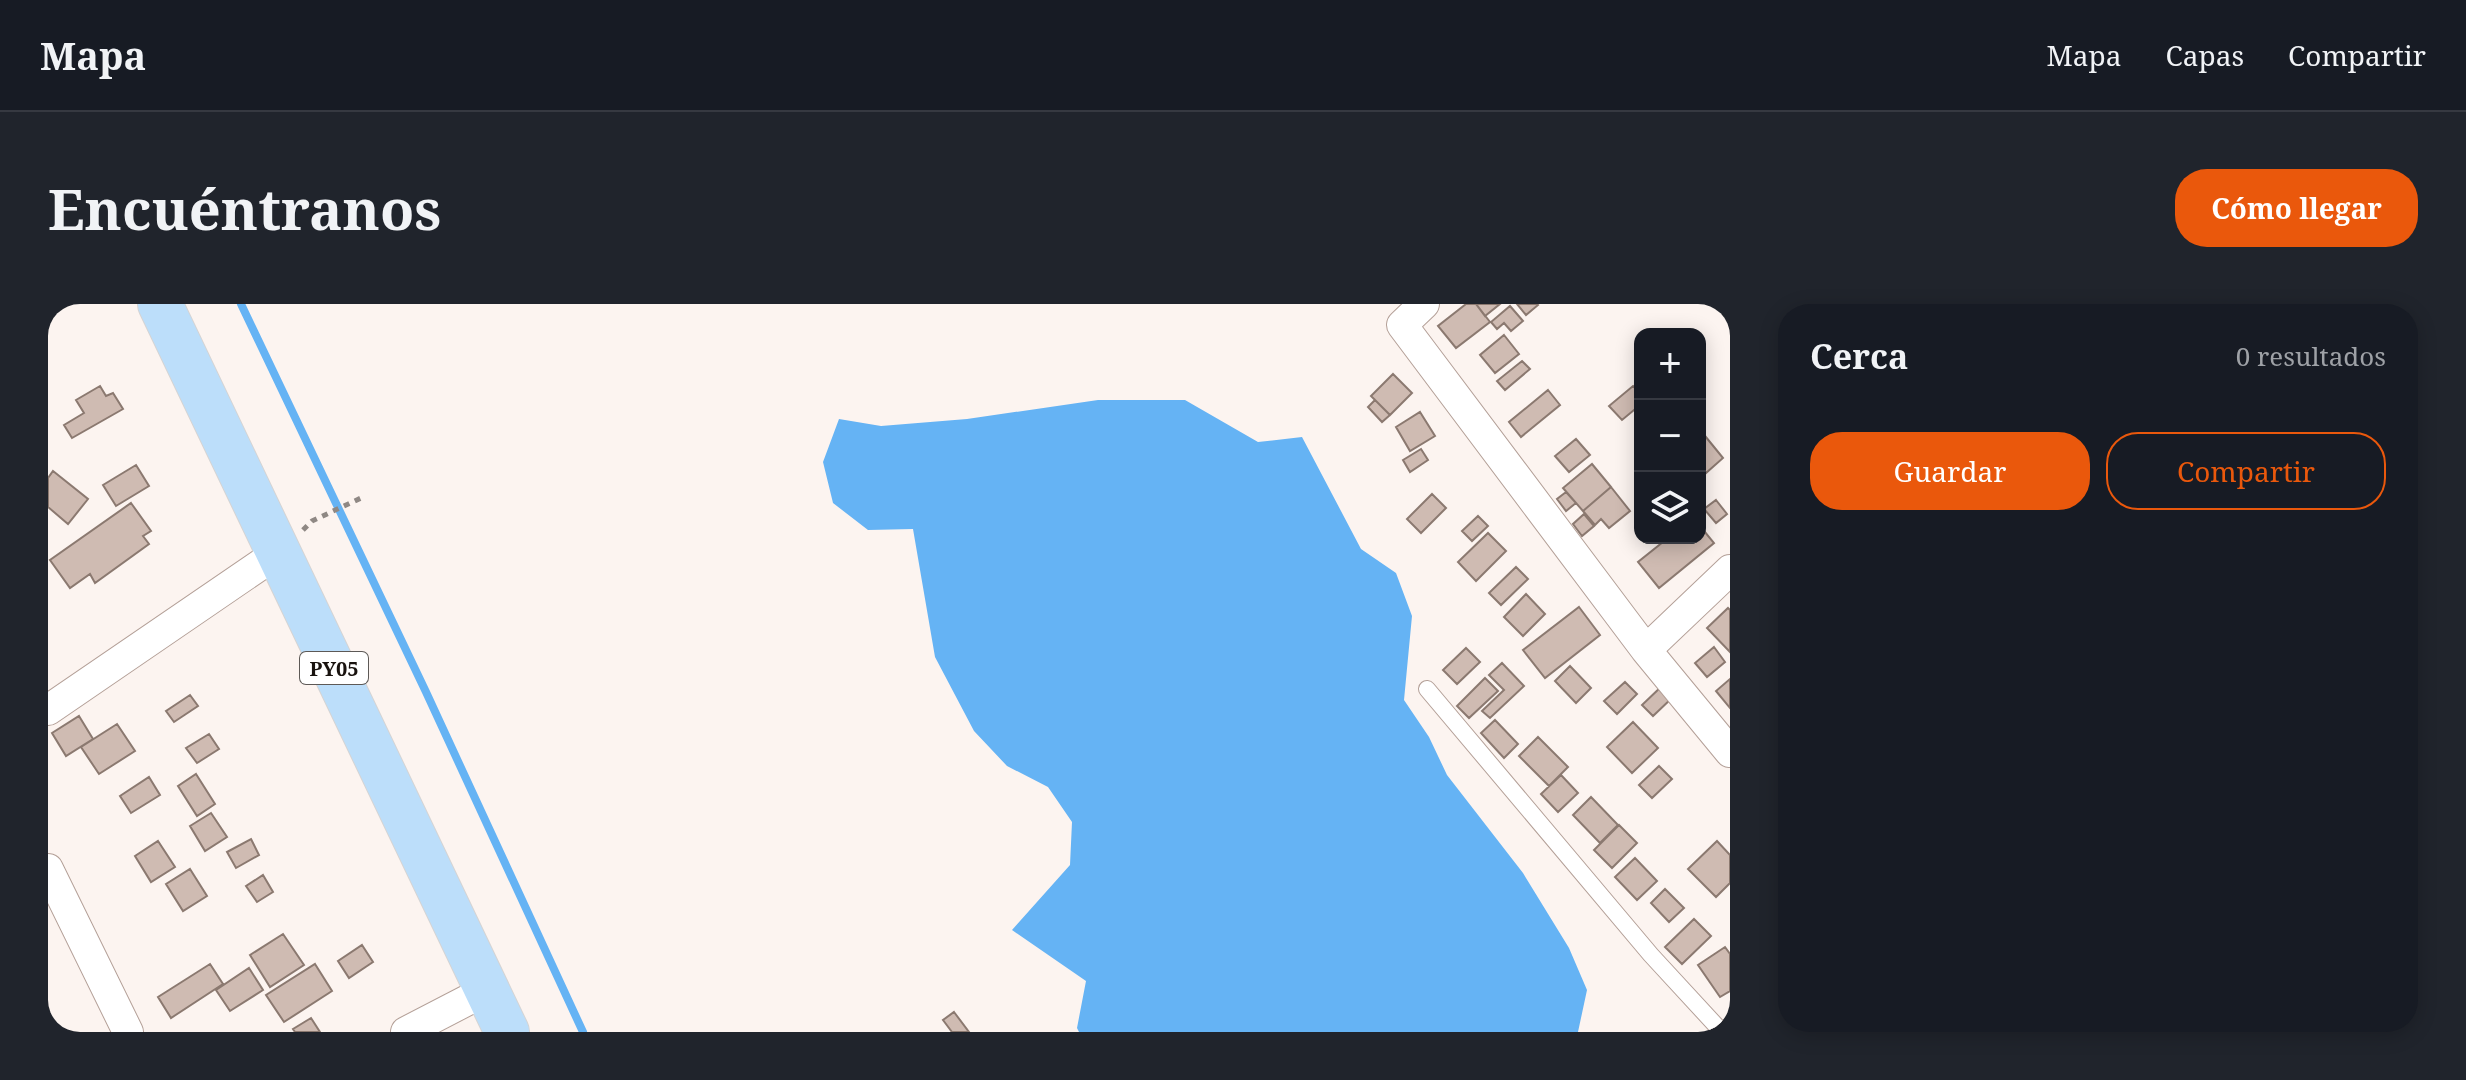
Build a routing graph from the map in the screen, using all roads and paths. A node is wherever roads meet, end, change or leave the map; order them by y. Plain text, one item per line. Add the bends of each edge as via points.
1 (160, 304) edge
2 (1424, 304) edge
3 (361, 498) dead end
4 (312, 521) dead end
5 (279, 552) junction
6 (1730, 570) edge
7 (1646, 650) junction
8 (1427, 689) dead end
9 (48, 710) edge
10 (1730, 752) edge
11 (48, 869) edge
12 (487, 990) junction
13 (128, 1032) edge
14 (406, 1032) edge
15 (507, 1032) edge
16 (1722, 1032) edge

1 - 5 highway, PY05
2 - 7 street via 1402,325
3 - 4 path
5 - 9 street
5 - 12 highway, PY05
6 - 7 street
7 - 10 street
8 - 16 lane
11 - 13 street
12 - 14 street
12 - 15 highway, PY05

